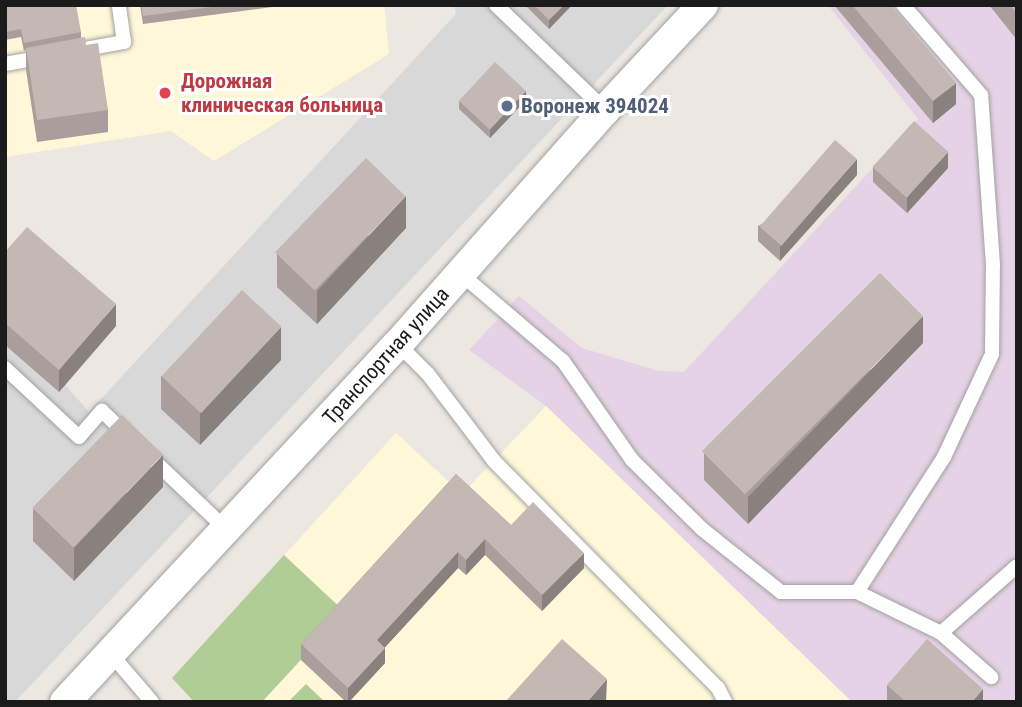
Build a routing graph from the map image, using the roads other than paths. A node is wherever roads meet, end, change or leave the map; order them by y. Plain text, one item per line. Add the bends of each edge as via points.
1 (119, 5) edge
2 (496, 5) edge
3 (703, 5) edge
4 (903, 5) edge
5 (5, 64) edge
6 (605, 110) junction
7 (461, 274) junction
8 (398, 344) junction
9 (5, 368) edge
10 (227, 530) junction
11 (1017, 566) edge
12 (857, 592) junction
13 (942, 633) junction
14 (111, 654) junction
15 (991, 677) dead end
16 (65, 702) edge
17 (152, 702) edge
18 (726, 702) edge

1 - 5 lane via 124,42
2 - 6 lane
3 - 6 street, Транспортная улица
4 - 12 lane via 981,95 992,265 992,355 944,457
6 - 7 street, Транспортная улица
7 - 8 street, Транспортная улица
7 - 12 lane via 563,361 632,460 702,529 781,592
8 - 10 street, Транспортная улица
8 - 18 lane via 428,374 494,461 718,688
9 - 10 lane via 79,437 102,411
10 - 14 street, Транспортная улица
11 - 13 lane
12 - 13 lane
13 - 15 lane
14 - 16 street, Транспортная улица
14 - 17 lane

